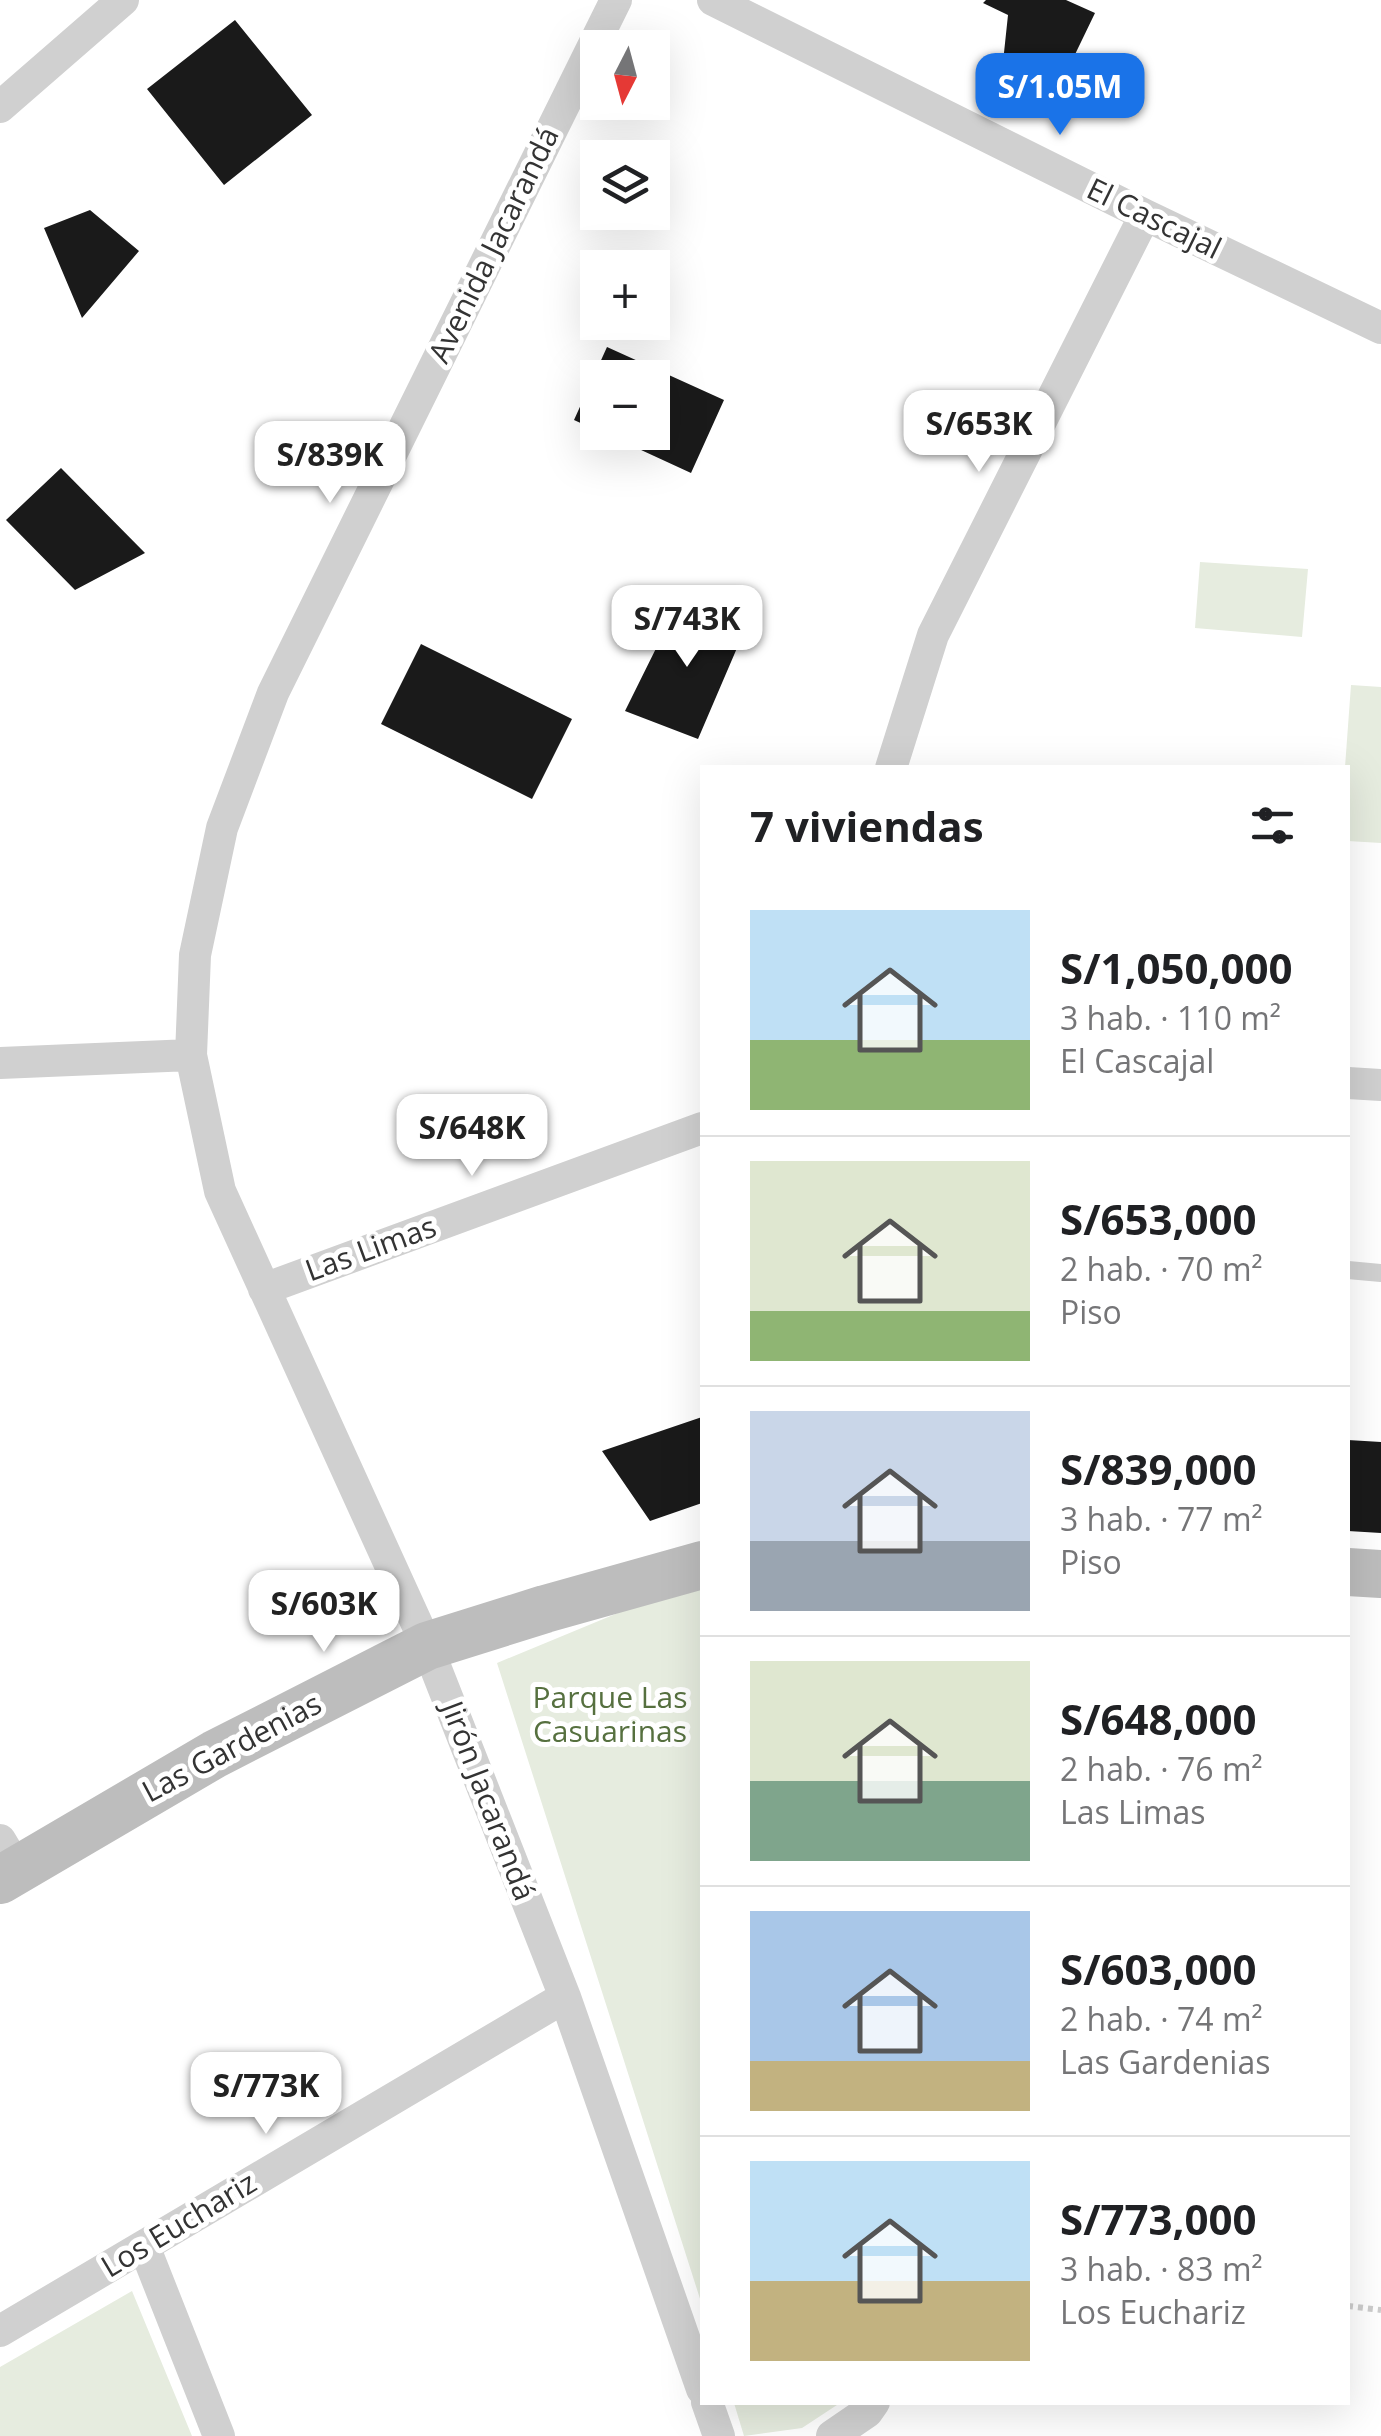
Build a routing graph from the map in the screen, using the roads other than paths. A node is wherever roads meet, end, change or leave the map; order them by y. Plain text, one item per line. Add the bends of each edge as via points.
1 (123, 0) edge
2 (616, 0) edge
3 (714, 0) edge
4 (0, 107) edge
5 (1145, 215) junction
6 (1381, 328) edge
7 (892, 765) edge
8 (191, 1054) junction
9 (0, 1063) edge
10 (1350, 1083) edge
11 (1381, 1085) edge
12 (700, 1129) edge
13 (1350, 1270) edge
14 (1381, 1273) edge
15 (264, 1288) junction
16 (700, 1565) edge
17 (1350, 1572) edge
18 (1381, 1574) edge
19 (427, 1646) junction
20 (6, 1863) edge
21 (565, 1997) junction
22 (144, 2246) junction
23 (0, 2331) edge
24 (700, 2383) edge
25 (708, 2405) edge
26 (872, 2405) edge
27 (219, 2436) edge
28 (719, 2436) edge
29 (832, 2436) edge

1 - 4 street
2 - 8 street, Avenida Jacarandá via 273,693 222,828 194,954
3 - 5 street, El Cascajal
5 - 6 street, El Cascajal
5 - 7 street via 933,636
8 - 9 street
8 - 15 street, Jirón Jacarandá via 220,1191
10 - 11 street
12 - 15 street, Las Limas
13 - 14 lane
15 - 19 street, Jirón Jacarandá
16 - 19 street, Las Gardenias
17 - 18 street
19 - 20 street, Las Gardenias
19 - 21 street, Jirón Jacarandá
21 - 22 street, Los Euchariz
21 - 24 street, Jirón Jacarandá
22 - 23 street, Los Euchariz
22 - 27 street
25 - 28 street
26 - 29 street

